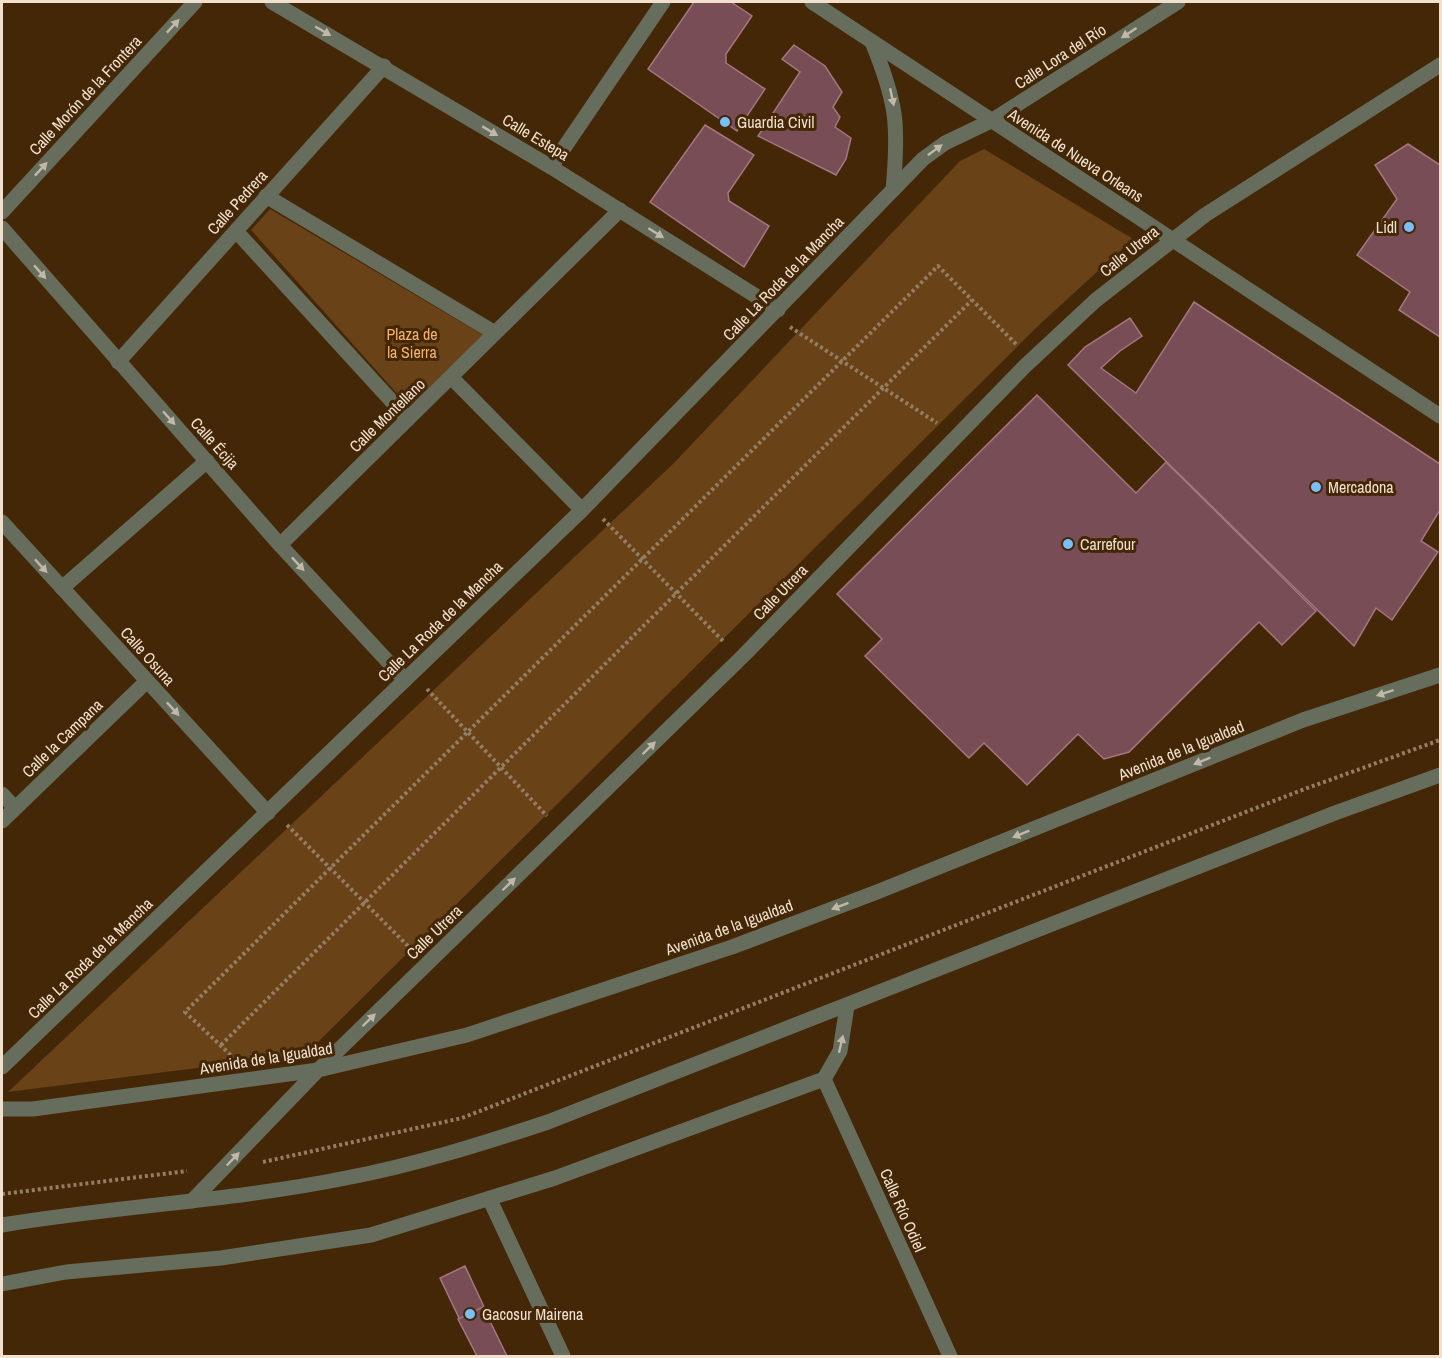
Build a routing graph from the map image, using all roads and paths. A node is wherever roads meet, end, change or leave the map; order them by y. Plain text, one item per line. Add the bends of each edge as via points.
1 (195, 2) edge
2 (272, 2) edge
3 (663, 2) edge
4 (812, 2) edge
5 (1178, 2) edge
6 (872, 42) junction
7 (1440, 65) edge
8 (384, 66) junction
9 (991, 121) junction
10 (551, 167) junction
11 (893, 190) junction
12 (267, 196) junction
13 (620, 210) junction
14 (2, 212) edge
15 (2, 228) edge
16 (236, 231) junction
17 (1172, 238) junction
18 (972, 300) junction
19 (775, 313) junction
20 (495, 333) junction
21 (842, 360) junction
22 (1032, 361) junction
23 (118, 362) junction
24 (451, 377) junction
25 (884, 388) junction
26 (1440, 416) edge
27 (408, 419) junction
28 (958, 436) junction
29 (207, 461) junction
30 (585, 507) junction
31 (2, 522) edge
32 (280, 545) junction
33 (642, 558) junction
34 (62, 588) junction
35 (677, 593) junction
36 (741, 658) junction
37 (1440, 675) edge
38 (408, 676) junction
39 (147, 681) junction
40 (467, 732) junction
41 (1440, 740) edge
42 (501, 767) junction
43 (1440, 775) edge
44 (2, 794) edge
45 (15, 808) junction
46 (270, 811) junction
47 (2, 821) edge
48 (562, 832) junction
49 (330, 868) junction
50 (365, 902) junction
51 (426, 964) junction
52 (847, 1006) junction
53 (221, 1045) junction
54 (2, 1067) edge
55 (318, 1070) junction
56 (256, 1079) junction
57 (824, 1079) junction
58 (2, 1109) edge
59 (225, 1167) junction
60 (2, 1194) edge
61 (490, 1200) junction
62 (192, 1201) junction
63 (2, 1225) edge
64 (2, 1284) edge
65 (563, 1356) edge
66 (950, 1356) edge

14 -> 1 street, Calle Morón de la Frontera
2 -> 8 street, Calle Estepa
3 - 10 street
4 - 6 street, Avenida de Nueva Orleans
5 -> 9 street, Calle Lora del Río
6 - 9 street, Avenida de Nueva Orleans
6 -> 11 street via 890,85 897,121
7 - 17 street, Calle Utrera
8 -> 10 street, Calle Estepa
8 - 12 street, Calle Pedrera
11 -> 9 street, Calle Lora del Río via 945,143
9 - 17 street, Avenida de Nueva Orleans
10 - 13 street, Calle Estepa
11 - 19 street, Calle La Roda de la Mancha
12 - 16 street, Calle Pedrera
12 - 20 street
13 -> 19 street, Calle Estepa
13 - 20 street, Calle Montellano
15 -> 23 street, Calle Écija
16 - 23 street, Calle Pedrera
16 - 27 street
17 - 22 street, Calle Utrera via 1096,300
17 - 26 street, Avenida de Nueva Orleans
18 - 21 path via 938,266
18 - 22 path
18 - 25 path
19 - 21 path
19 - 30 street, Calle La Roda de la Mancha
20 - 24 street, Calle Montellano
21 - 25 path
21 - 33 path
22 - 28 street, Calle Utrera
23 -> 29 street, Calle Écija
24 - 27 street, Calle Montellano
24 - 30 street
25 - 28 path
25 - 35 path
27 - 32 street, Calle Montellano
28 - 36 street, Calle Utrera
29 - 32 street, Calle Écija
29 - 34 street
30 - 33 path
30 - 38 street, Calle La Roda de la Mancha
31 -> 34 street, Calle Osuna
32 -> 38 street, Calle Écija
33 - 35 path
33 - 40 path
34 - 39 street, Calle Osuna
35 - 36 path
35 - 42 path
48 -> 36 street, Calle Utrera
37 -> 55 street, Avenida de la Igualdad via 1303,720 877,892 732,946 467,1035
38 - 40 path
38 - 46 street, Calle La Roda de la Mancha
39 - 45 street, Calle la Campana
39 -> 46 street, Calle Osuna
40 - 42 path
40 - 49 path
41 - 59 path via 1302,790 462,1118 304,1155
42 - 48 path
42 - 50 path
43 - 52 street
44 - 45 street
45 - 47 street, Calle la Campana
46 - 49 path
46 - 54 street, Calle La Roda de la Mancha
51 -> 48 street, Calle Utrera
49 - 50 path
49 - 53 path via 185,1012
50 - 51 path
50 - 53 path
55 -> 51 street, Calle Utrera
57 -> 52 street via 840,1051
52 - 62 street via 548,1122 425,1160 345,1178
53 - 56 path
55 - 56 street, Avenida de la Igualdad
59 -> 55 street, Calle Utrera
56 - 58 street, Avenida de la Igualdad via 33,1109
57 - 61 street
57 - 66 street, Calle Río Odiel
59 - 60 path
59 - 62 street, Calle Utrera
61 - 64 street via 371,1235 221,1257 66,1272
61 - 65 street
62 - 63 street

